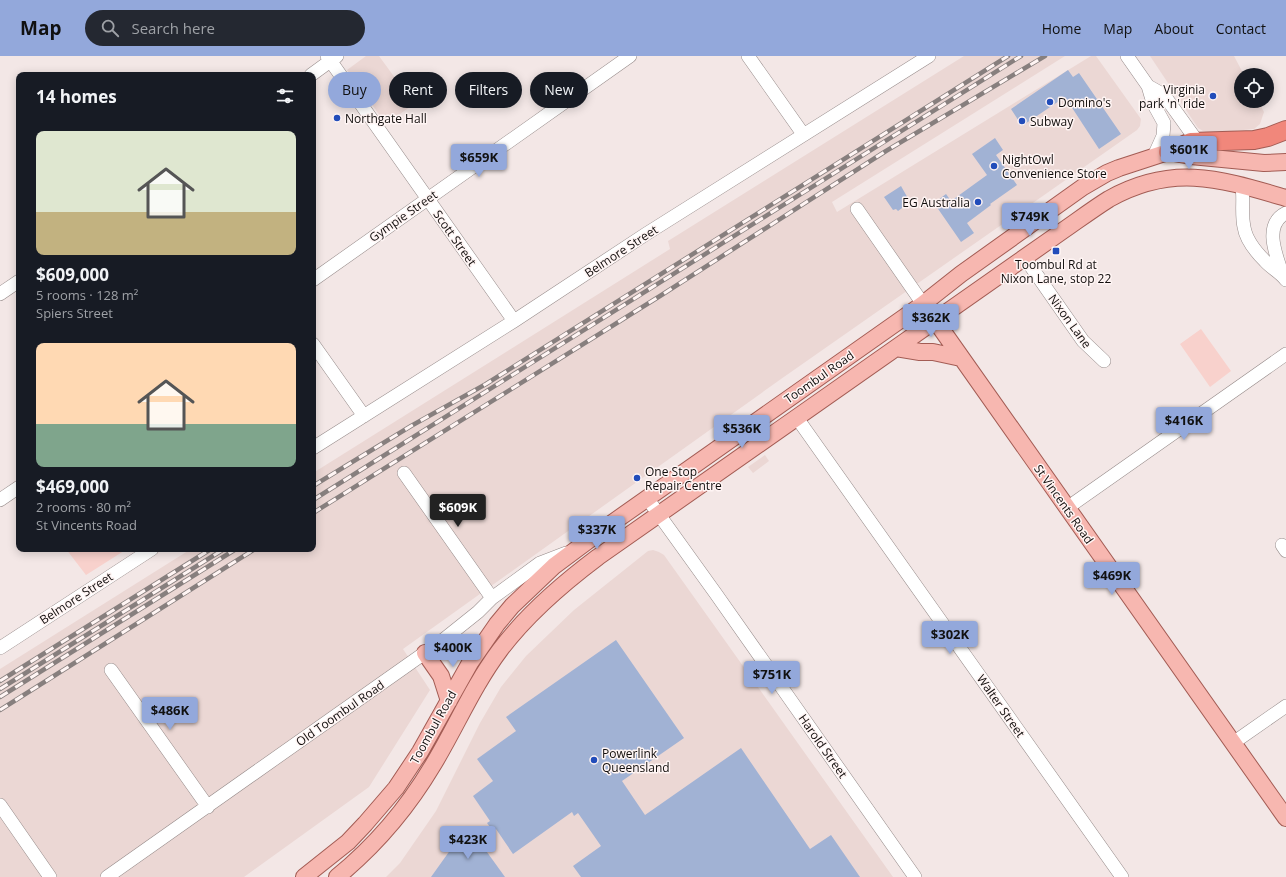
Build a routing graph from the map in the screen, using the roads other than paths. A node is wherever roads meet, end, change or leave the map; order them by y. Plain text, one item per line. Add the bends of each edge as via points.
1 (630, 56) edge
2 (748, 56) edge
3 (929, 56) edge
4 (1127, 56) edge
5 (332, 58) edge
6 (315, 72) edge
7 (1148, 86) junction
8 (1286, 130) edge
9 (803, 134) junction
10 (1197, 141) junction
11 (1155, 156) junction
12 (1286, 162) edge
13 (1148, 183) junction
14 (1242, 186) junction
15 (428, 198) junction
16 (1286, 198) edge
17 (857, 209) dead end
18 (1286, 213) edge
19 (1025, 258) junction
20 (316, 278) edge
21 (1284, 278) edge
22 (16, 283) edge
23 (0, 294) edge
24 (923, 304) junction
25 (514, 321) junction
26 (935, 321) junction
27 (316, 348) edge
28 (896, 348) junction
29 (1286, 354) edge
30 (961, 358) junction
31 (1104, 361) dead end
32 (364, 416) junction
33 (797, 418) junction
34 (316, 446) edge
35 (404, 473) dead end
36 (16, 489) edge
37 (647, 498) junction
38 (0, 500) edge
39 (1068, 508) junction
40 (660, 514) junction
41 (573, 551) junction
42 (147, 552) edge
43 (492, 598) junction
44 (0, 648) edge
45 (425, 653) junction
46 (111, 670) dead end
47 (448, 701) junction
48 (1286, 706) edge
49 (1234, 743) junction
50 (0, 805) edge
51 (208, 807) junction
52 (1286, 818) edge
53 (50, 877) edge
54 (108, 877) edge
55 (304, 877) edge
56 (337, 877) edge
57 (915, 877) edge
58 (1122, 877) edge

1 - 15 street, Gympie Street
2 - 9 street
3 - 9 street, Belmore Street
4 - 7 street
5 - 6 street
5 - 15 street, Scott Street
7 - 10 street via 1164,95
7 - 11 street via 1153,103 1164,123 1164,136
8 - 10 highway via 1254,140
9 - 25 street, Belmore Street
10 - 11 highway
11 - 12 main road via 1191,156 1264,163
11 - 13 main road
11 - 24 main road, Toombul Road via 1107,173 1083,187
13 - 14 main road, Toombul Road via 1196,177
13 - 19 main road, Toombul Road via 1110,199
14 - 16 main road, Toombul Road
14 - 21 street via 1243,226 1247,237 1265,262
15 - 20 street, Gympie Street
15 - 25 street, Scott Street
17 - 24 street, St Vincents Road
18 - 21 street via 1277,220 1273,233 1274,248
19 - 26 main road, Toombul Road
19 - 31 street, Nixon Lane via 1083,341
22 - 23 street
24 - 26 main road, St Vincents Road
24 - 37 main road, Toombul Road
25 - 32 street, Belmore Street
26 - 28 main road, Toombul Road
26 - 30 main road, St Vincents Road
27 - 32 street
28 - 30 main road
28 - 33 main road, Toombul Road
29 - 39 street
30 - 39 main road, St Vincents Road
32 - 34 street, Belmore Street
33 - 40 main road, Toombul Road
33 - 58 street, Walter Street
35 - 43 street
36 - 38 street
37 - 40 street, Harold Street
37 - 41 main road, Toombul Road
39 - 49 main road, St Vincents Road
40 - 56 main road, Toombul Road via 564,583 519,628 480,680 409,801 364,853
40 - 57 street, Harold Street
41 - 43 street, Old Toombul Road via 540,563
41 - 47 main road, Toombul Road via 512,606 497,624
42 - 44 street, Belmore Street
43 - 45 street, Old Toombul Road
45 - 47 main road via 441,676
45 - 51 street, Old Toombul Road
46 - 51 street
47 - 55 main road, Toombul Road via 420,752 396,788 348,842
48 - 49 street
49 - 52 main road, St Vincents Road
50 - 53 street
51 - 54 street, Old Toombul Road

